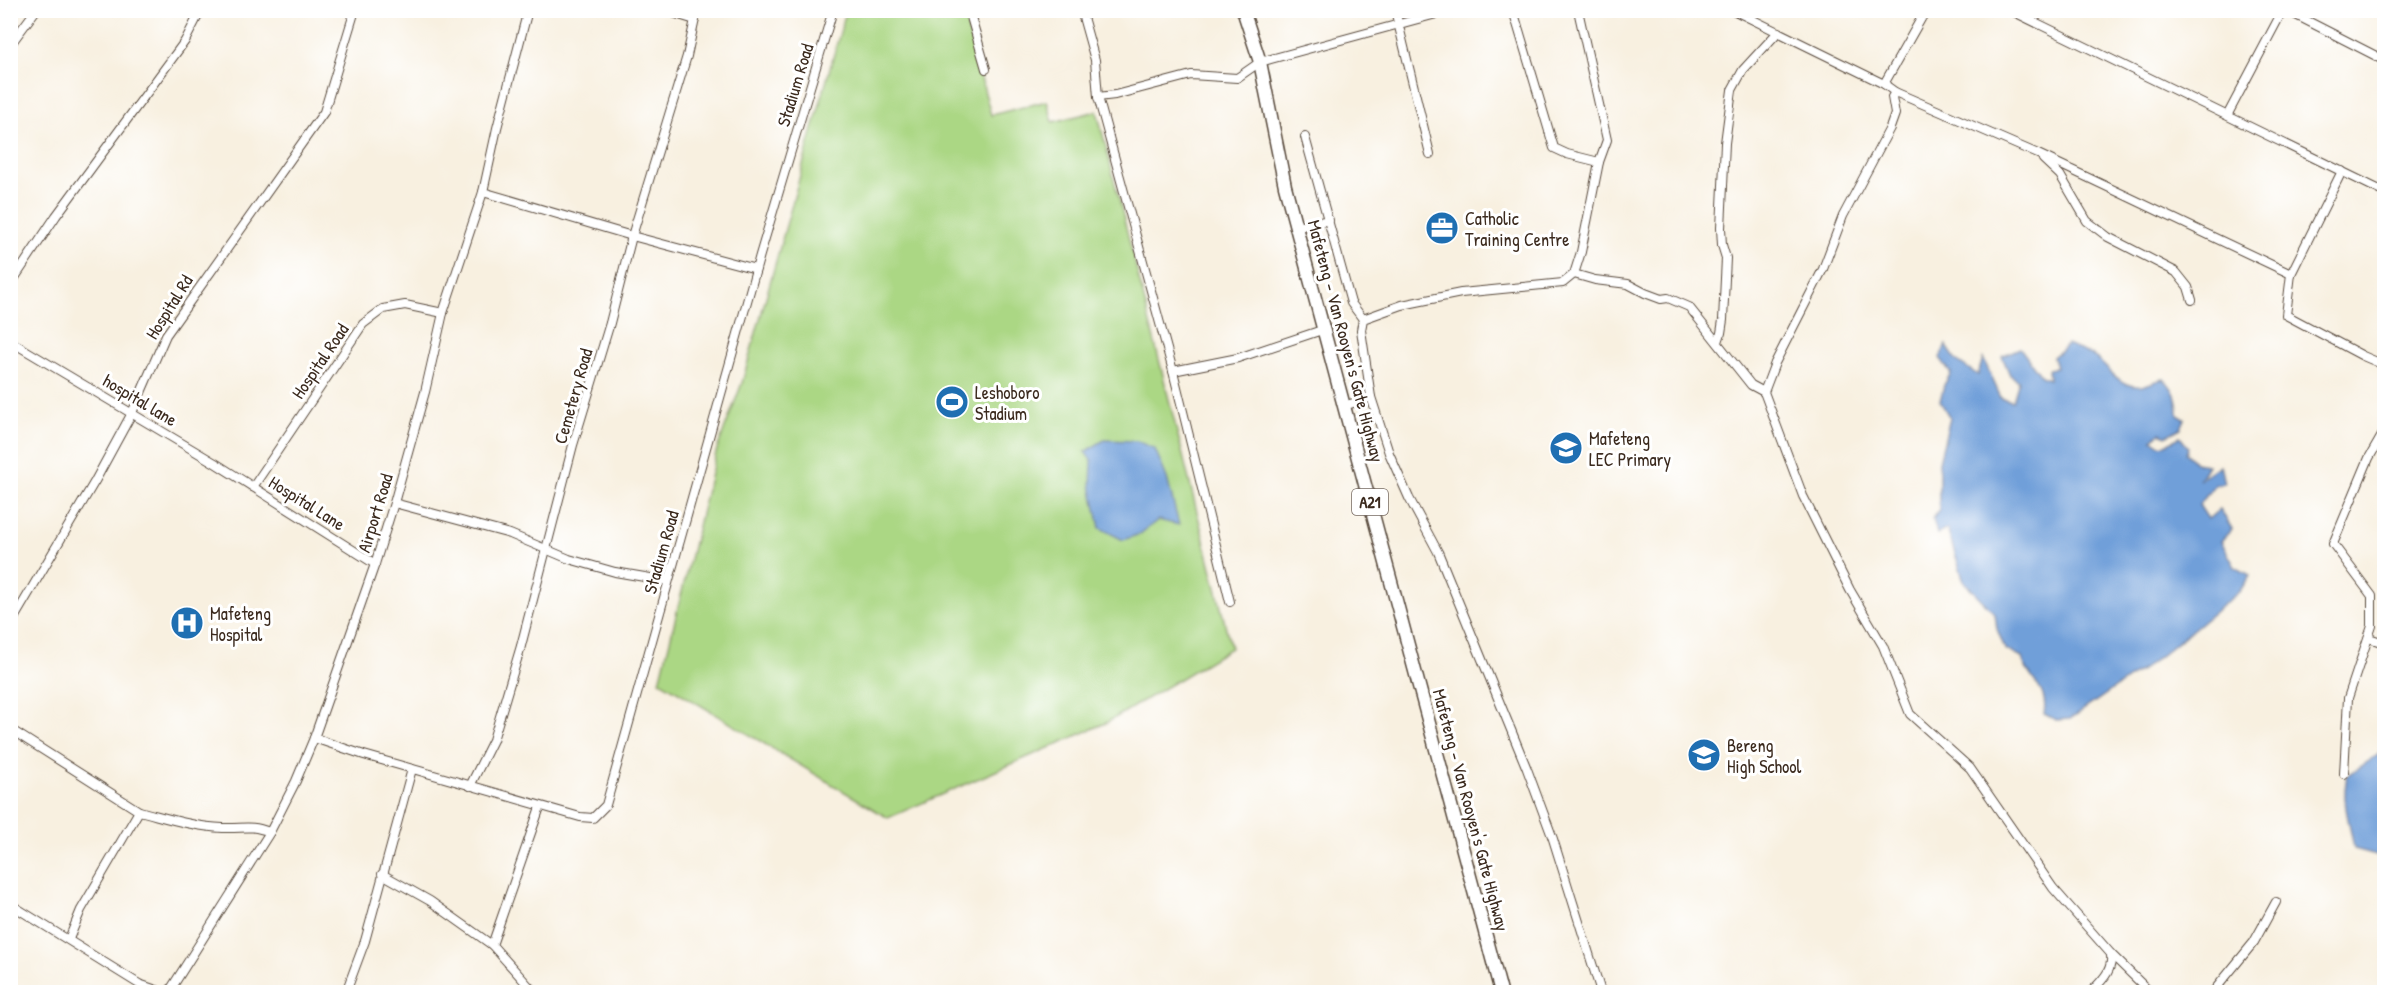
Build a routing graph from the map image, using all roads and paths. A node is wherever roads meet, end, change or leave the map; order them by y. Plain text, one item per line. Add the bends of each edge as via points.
1 (36, 10) edge
2 (201, 10) edge
3 (355, 10) edge
4 (528, 10) edge
5 (663, 10) edge
6 (698, 10) edge
7 (833, 10) edge
8 (969, 10) edge
9 (1082, 10) edge
10 (1243, 10) edge
11 (1395, 10) edge
12 (1451, 10) edge
13 (1513, 10) edge
14 (1578, 10) edge
15 (1733, 10) edge
16 (1926, 10) edge
17 (2010, 10) edge
18 (2284, 10) edge
19 (695, 20) junction
20 (1398, 25) junction
21 (1778, 32) junction
22 (10, 45) edge
23 (2385, 60) edge
24 (1260, 62) junction
25 (986, 69) dead end
26 (1884, 84) junction
27 (1895, 92) junction
28 (1098, 97) junction
29 (2228, 114) junction
30 (1305, 137) dead end
31 (1430, 154) dead end
32 (2037, 154) junction
33 (1599, 162) junction
34 (2342, 171) junction
35 (483, 192) junction
36 (2385, 192) edge
37 (1329, 220) junction
38 (1297, 227) junction
39 (632, 236) junction
40 (756, 270) junction
41 (1574, 274) junction
42 (2292, 274) junction
43 (10, 285) edge
44 (2192, 300) dead end
45 (443, 313) junction
46 (1363, 319) junction
47 (1324, 329) junction
48 (10, 341) edge
49 (1718, 342) junction
50 (2385, 365) edge
51 (1173, 372) junction
52 (1764, 392) junction
53 (1371, 398) junction
54 (1344, 406) junction
55 (132, 413) junction
56 (2385, 432) edge
57 (253, 487) junction
58 (394, 503) junction
59 (547, 551) junction
60 (375, 564) junction
61 (668, 581) junction
62 (1230, 602) dead end
63 (10, 625) edge
64 (2369, 638) junction
65 (2385, 643) edge
66 (10, 729) edge
67 (314, 738) junction
68 (412, 769) junction
69 (2344, 774) dead end
70 (470, 786) junction
71 (540, 807) junction
72 (139, 811) junction
73 (270, 832) junction
74 (382, 874) junction
75 (2276, 902) dead end
76 (10, 904) edge
77 (69, 939) junction
78 (492, 945) junction
79 (2111, 954) junction
80 (2385, 990) edge
81 (162, 993) edge
82 (169, 993) edge
83 (346, 993) edge
84 (534, 993) edge
85 (1501, 993) edge
86 (1601, 993) edge
87 (2091, 993) edge
88 (2150, 993) edge
89 (2213, 993) edge
90 (2379, 993) edge

1 - 22 street
2 - 43 street via 184,41
3 - 55 street, Hospital Rd via 324,112 166,335
4 - 35 street, Airport Road
5 - 19 street
6 - 19 street, Cemetery Road
7 - 40 street, Stadium Road
8 - 25 street
9 - 28 street via 1095,60
10 - 24 main road, Mafeteng - Van Rooyen's Gate Highway / A21
11 - 20 street
12 - 20 street
13 - 33 street via 1554,148
14 - 33 street via 1607,140
15 - 21 street
16 - 26 street
17 - 29 street
18 - 23 street
18 - 29 street
19 - 39 street, Cemetery Road
20 - 24 street
20 - 31 street
21 - 26 street
21 - 49 street via 1743,70 1732,90 1725,143 1721,228 1726,258
24 - 28 street via 1237,78 1191,75
24 - 38 main road, Mafeteng - Van Rooyen's Gate Highway / A21
26 - 27 street
27 - 32 street
27 - 52 street via 1895,114 1890,128 1843,216 1823,269
28 - 51 street
29 - 34 street
30 - 37 street
32 - 42 street
32 - 44 street via 2060,175 2087,221 2108,237 2176,272
33 - 41 street
34 - 36 street
34 - 42 street
35 - 39 street
35 - 45 street, Airport Road
37 - 38 street
37 - 46 street via 1351,303
38 - 47 main road, Mafeteng - Van Rooyen's Gate Highway / A21
39 - 40 street
39 - 59 street, Cemetery Road
40 - 61 street, Stadium Road
41 - 46 street via 1563,283 1461,293 1402,305
41 - 49 street via 1628,284 1689,307
42 - 50 street via 2286,315
45 - 57 street, Hospital Road via 405,305 383,309 363,324
45 - 58 street, Airport Road via 426,393
46 - 53 street via 1361,330
47 - 51 street via 1238,357
47 - 54 main road, Mafeteng - Van Rooyen's Gate Highway / A21
48 - 55 street, hospital lane
49 - 52 street via 1751,386
51 - 62 street
52 - 79 street via 1803,496 1883,646 1910,714 1970,768 2053,888
53 - 54 street
53 - 86 street via 1389,453 1438,552 1527,769
54 - 85 main road, Mafeteng - Van Rooyen's Gate Highway / A21
55 - 57 street, hospital lane
55 - 63 street, Hospital Rd
56 - 64 street via 2369,458 2333,544 2372,596
57 - 60 street, Hospital Lane
58 - 59 street via 510,534
58 - 60 street, Airport Road
59 - 61 street via 615,572
59 - 70 street, Cemetery Road via 493,740
60 - 67 street, Airport Road
61 - 71 street, Stadium Road via 606,805 593,818
64 - 65 street
64 - 69 street via 2348,698
66 - 72 street
67 - 68 street, Stadium Road
67 - 73 street, Airport Road
68 - 70 street, Stadium Road
68 - 74 street
70 - 71 street, Stadium Road
71 - 78 street
72 - 73 street via 180,822 223,828 252,826
72 - 77 street via 81,910
73 - 82 street, Airport Road
74 - 78 street via 430,901
74 - 83 street
75 - 89 street via 2241,960
76 - 77 street
77 - 81 street via 140,984
78 - 84 street
79 - 87 street via 2109,973
79 - 88 street
80 - 90 street

